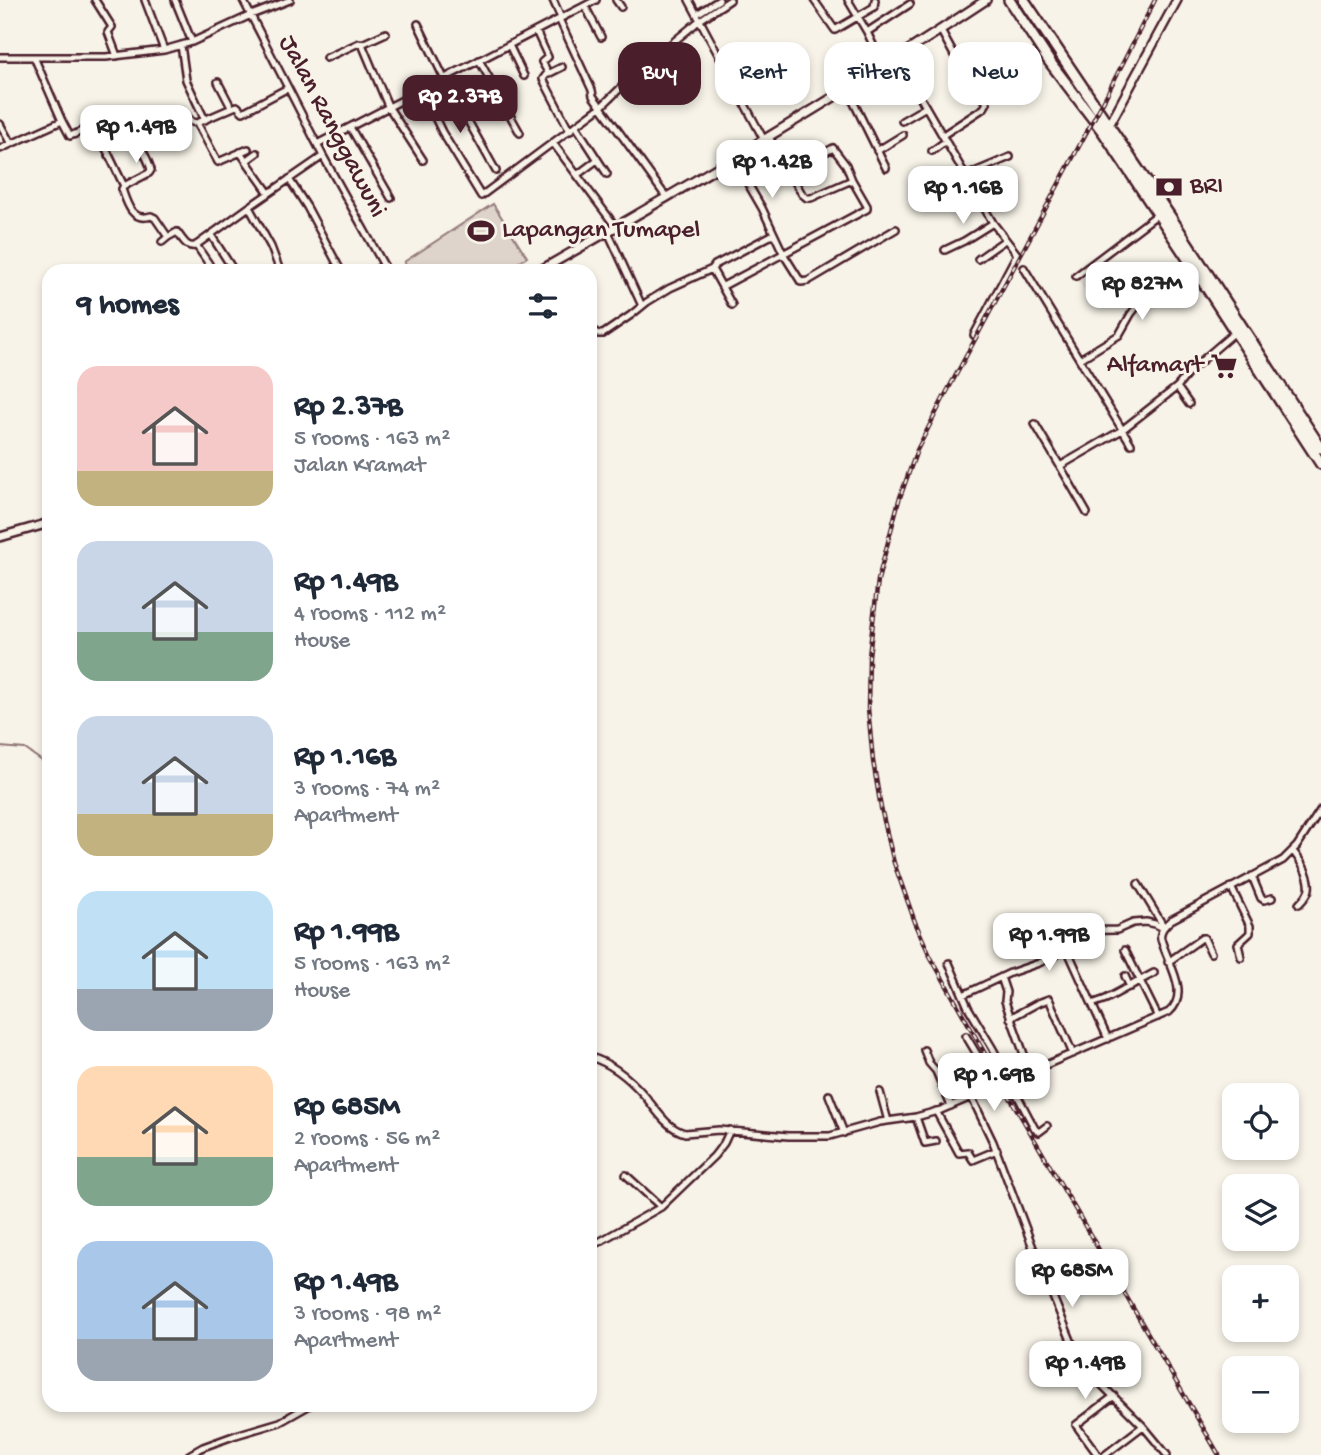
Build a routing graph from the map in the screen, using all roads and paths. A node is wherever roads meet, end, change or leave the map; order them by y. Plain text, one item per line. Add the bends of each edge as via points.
1 (96, 0) edge
2 (145, 0) edge
3 (175, 0) edge
4 (243, 0) edge
5 (290, 0) edge
6 (553, 0) edge
7 (596, 0) edge
8 (616, 0) edge
9 (689, 0) edge
10 (719, 0) edge
11 (730, 0) edge
12 (814, 0) edge
13 (848, 0) edge
14 (875, 0) edge
15 (986, 0) edge
16 (1009, 0) edge
17 (1024, 0) edge
18 (1177, 0) edge
19 (910, 4) dead end
20 (585, 6) junction
21 (621, 7) dead end
22 (251, 15) junction
23 (857, 16) junction
24 (560, 18) junction
25 (698, 18) junction
26 (418, 23) dead end
27 (536, 31) junction
28 (941, 31) junction
29 (867, 32) junction
30 (386, 33) dead end
31 (601, 37) dead end
32 (192, 42) junction
33 (872, 42) edge
34 (922, 42) edge
35 (362, 44) junction
36 (181, 45) junction
37 (509, 45) junction
38 (164, 50) junction
39 (1060, 54) junction
40 (117, 55) junction
41 (0, 57) edge
42 (34, 57) junction
43 (326, 58) dead end
44 (479, 60) junction
45 (1049, 61) junction
46 (562, 67) dead end
47 (549, 74) junction
48 (524, 76) dead end
49 (444, 78) junction
50 (218, 82) dead end
51 (288, 88) junction
52 (421, 89) junction
53 (824, 103) edge
54 (855, 105) edge
55 (388, 106) junction
56 (601, 106) junction
57 (231, 107) junction
58 (926, 107) joint
59 (130, 113) junction
60 (205, 120) junction
61 (62, 121) junction
62 (902, 121) dead end
63 (197, 123) junction
64 (0, 124) edge
65 (95, 125) junction
66 (576, 126) junction
67 (350, 127) junction
68 (1108, 127) junction
69 (568, 129) junction
70 (520, 133) dead end
71 (903, 135) dead end
72 (945, 138) junction
73 (767, 139) junction
74 (553, 143) junction
75 (11, 144) junction
76 (317, 144) junction
77 (0, 149) edge
78 (248, 149) dead end
79 (877, 151) junction
80 (932, 151) dead end
81 (240, 152) junction
82 (257, 153) dead end
83 (323, 156) junction
84 (1010, 156) dead end
85 (817, 157) dead end
86 (733, 158) junction
87 (423, 160) dead end
88 (597, 160) junction
89 (246, 161) junction
90 (886, 168) dead end
91 (495, 171) dead end
92 (607, 174) dead end
93 (577, 175) junction
94 (965, 176) junction
95 (289, 179) junction
96 (852, 180) junction
97 (124, 186) junction
98 (269, 193) junction
99 (391, 198) dead end
100 (667, 198) junction
101 (249, 206) junction
102 (1158, 214) junction
103 (1167, 221) junction
104 (993, 223) junction
105 (616, 227) junction
106 (896, 229) dead end
107 (607, 232) junction
108 (774, 233) junction
109 (211, 235) junction
110 (1006, 240) junction
111 (196, 245) junction
112 (945, 250) dead end
113 (784, 255) junction
114 (978, 259) dead end
115 (382, 261) junction
116 (1191, 262) junction
117 (209, 264) edge
118 (230, 264) edge
119 (277, 264) edge
120 (337, 264) edge
121 (380, 264) edge
122 (384, 264) edge
123 (554, 264) edge
124 (1024, 268) dead end
125 (712, 269) junction
126 (1076, 275) dead end
127 (723, 286) junction
128 (732, 305) dead end
129 (642, 306) junction
130 (1235, 332) junction
131 (597, 333) edge
132 (974, 335) dead end
133 (1080, 359) junction
134 (1177, 387) junction
135 (1189, 404) dead end
136 (1035, 424) dead end
137 (1122, 430) junction
138 (1131, 444) dead end
139 (1321, 448) edge
140 (1321, 464) edge
141 (1060, 466) junction
142 (1087, 513) dead end
143 (42, 525) edge
144 (4, 535) edge
145 (1321, 809) edge
146 (1293, 851) junction
147 (1252, 876) junction
148 (1138, 884) dead end
149 (1231, 887) junction
150 (1272, 898) dead end
151 (1299, 904) dead end
152 (1164, 928) junction
153 (1067, 949) junction
154 (1125, 950) dead end
155 (1212, 953) dead end
156 (1241, 957) dead end
157 (1168, 962) junction
158 (948, 963) dead end
159 (1154, 974) dead end
160 (1125, 976) dead end
161 (1001, 977) junction
162 (1141, 981) junction
163 (1130, 987) junction
164 (963, 995) junction
165 (1092, 1004) junction
166 (1010, 1017) junction
167 (1158, 1017) junction
168 (966, 1036) dead end
169 (1108, 1039) junction
170 (924, 1050) dead end
171 (1073, 1054) junction
172 (597, 1060) edge
173 (1030, 1071) junction
174 (1009, 1080) junction
175 (996, 1086) junction
176 (880, 1092) dead end
177 (828, 1095) dead end
178 (971, 1097) junction
179 (842, 1104) dead end
180 (951, 1106) junction
181 (834, 1107) junction
182 (936, 1111) junction
183 (916, 1116) junction
184 (888, 1121) junction
185 (1047, 1126) dead end
186 (730, 1130) junction
187 (844, 1133) junction
188 (936, 1141) dead end
189 (996, 1150) junction
190 (626, 1175) dead end
191 (661, 1207) junction
192 (597, 1243) edge
193 (1114, 1396) junction
194 (298, 1412) edge
195 (1143, 1426) junction
196 (189, 1455) edge
197 (1098, 1455) edge
198 (1105, 1455) edge
199 (1167, 1455) edge

1 - 40 street via 112,27 108,32
2 - 38 street
3 - 32 street
4 - 22 street, Jalan Ranggawuni
5 - 22 street
6 - 24 street
7 - 20 street
8 - 21 street
9 - 25 street
10 - 25 street
11 - 25 street
12 - 23 street via 835,30
13 - 23 street
14 - 23 street via 874,7
15 - 28 street
16 - 45 highway
17 - 39 highway
18 - 68 street
19 - 29 street
20 - 24 street
20 - 31 street
22 - 32 street
22 - 51 street, Jalan Ranggawuni
23 - 29 street
24 - 27 street
24 - 56 street
25 - 56 street
25 - 73 street
26 - 49 street
27 - 37 street
27 - 47 street via 548,57 542,62
28 - 34 street
28 - 72 street via 987,103
29 - 33 street
30 - 35 street
32 - 36 street
35 - 43 street
35 - 55 street
36 - 38 street
36 - 60 street via 185,78
37 - 44 street
37 - 48 street
38 - 40 street
39 - 45 highway
39 - 68 highway
40 - 42 street
41 - 42 street
42 - 61 street
44 - 49 street
44 - 70 street
45 - 102 highway
46 - 47 street
47 - 69 street via 543,79
49 - 52 street
49 - 91 street
50 - 57 street
51 - 57 street via 243,111
51 - 76 street, Jalan Ranggawuni
52 - 55 street
52 - 74 street via 481,196
53 - 73 street
54 - 79 street
55 - 67 street
55 - 87 street
56 - 66 street
56 - 100 street
57 - 60 street
58 - 62 street
58 - 72 street
59 - 63 street via 149,117 182,111
59 - 65 street
59 - 97 street via 132,130 151,170
60 - 63 street
61 - 65 street via 70,136
61 - 75 street
63 - 81 street via 218,162
64 - 75 street
65 - 97 street
66 - 69 street
66 - 88 street
67 - 76 street
67 - 99 street
68 - 103 highway
69 - 74 street
71 - 79 street
72 - 80 street
72 - 94 street
73 - 86 street
73 - 96 street via 807,198
74 - 93 street
75 - 77 street
76 - 83 street, Jalan Ranggawuni
78 - 81 street
79 - 90 street
81 - 89 street
82 - 89 street
83 - 95 street
83 - 115 street, Jalan Ranggawuni
84 - 94 street
85 - 96 street via 833,148
86 - 100 street
86 - 108 street
88 - 92 street
88 - 93 street
89 - 98 street
93 - 105 street
94 - 104 street
95 - 98 street
95 - 120 street
96 - 113 street via 867,209
97 - 111 street via 134,214 153,216 165,239 177,232 187,245
98 - 101 street
100 - 105 street
101 - 109 street
101 - 119 street
102 - 103 highway
102 - 126 street
103 - 116 highway
103 - 139 highway
104 - 110 street
104 - 112 street
105 - 107 street
106 - 113 street via 803,282
107 - 123 street
107 - 129 street
108 - 113 street
108 - 125 street
109 - 111 street
109 - 118 street
110 - 114 street
110 - 132 street via 1017,254
111 - 117 street
113 - 127 street
115 - 121 street
115 - 122 street, Jalan Ranggawuni
116 - 130 highway
116 - 133 street via 1152,287 1119,335
124 - 133 street
125 - 127 street
125 - 129 street
127 - 128 street
129 - 131 street via 603,334
130 - 134 street
130 - 140 highway
133 - 137 street
134 - 135 street
134 - 137 street
136 - 141 street
137 - 138 street
137 - 141 street
141 - 142 street
143 - 144 street
145 - 146 street
146 - 147 street
146 - 151 street via 1309,888
147 - 149 street
147 - 150 street via 1261,898
148 - 152 street
149 - 152 street
149 - 156 street via 1250,926 1250,933 1238,944
152 - 153 street via 1146,922 1117,930 1066,930 1062,935
152 - 157 street via 1160,936
153 - 161 street
153 - 165 street
154 - 162 street
155 - 157 street via 1202,938
157 - 167 street via 1179,992 1173,1008
158 - 164 street
159 - 162 street
160 - 163 street
161 - 164 street
161 - 166 street
162 - 163 street
162 - 167 street
163 - 165 street
164 - 174 street
165 - 169 street
166 - 171 street via 1049,1000
166 - 173 street
167 - 169 street
168 - 175 street
169 - 171 street
170 - 180 street
171 - 173 street
172 - 186 street via 631,1082 679,1131
173 - 174 street
174 - 175 street
174 - 185 street via 1035,1129 1039,1132
175 - 178 street
176 - 184 street
177 - 181 street
178 - 180 street
178 - 189 street
179 - 181 street
180 - 182 street
181 - 187 street
182 - 183 street
182 - 189 street via 959,1153 968,1152 973,1160
183 - 184 street
183 - 188 street via 925,1143
184 - 187 street
186 - 187 street via 788,1136
186 - 191 street via 714,1156
189 - 193 street via 1072,1344 1088,1371
190 - 191 street
191 - 192 street
193 - 195 street
193 - 197 street via 1076,1425
194 - 196 street
195 - 198 street
195 - 199 street

